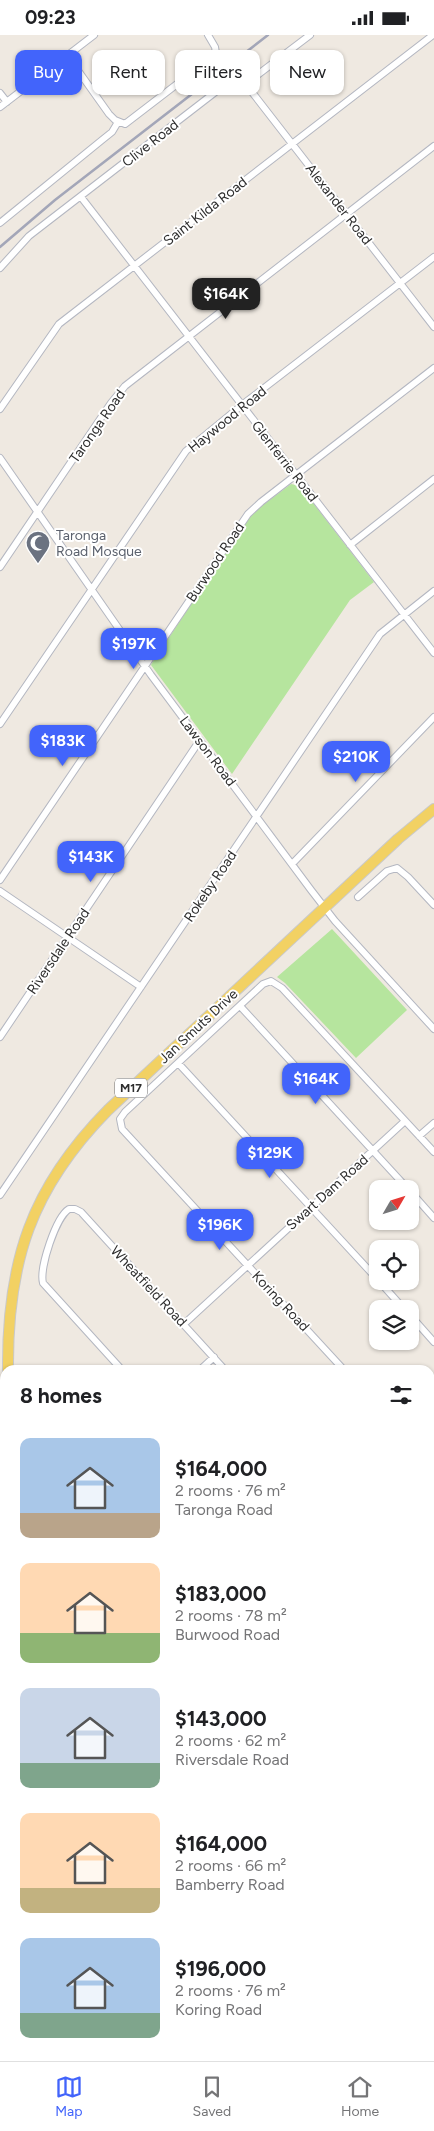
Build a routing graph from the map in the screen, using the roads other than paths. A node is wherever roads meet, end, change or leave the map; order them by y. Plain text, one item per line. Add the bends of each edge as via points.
1 (94, 35) edge
2 (208, 35) edge
3 (310, 35) edge
4 (433, 35) edge
5 (74, 50) edge
6 (260, 74) edge
7 (82, 75) edge
8 (0, 93) edge
9 (16, 95) edge
10 (212, 95) edge
11 (254, 95) edge
12 (7, 102) junction
13 (0, 107) edge
14 (118, 122) junction
15 (292, 144) junction
16 (434, 146) edge
17 (81, 197) junction
18 (346, 213) junction
19 (0, 223) edge
20 (434, 257) edge
21 (135, 266) junction
22 (0, 268) edge
23 (400, 283) junction
24 (434, 327) edge
25 (188, 336) junction
26 (434, 368) edge
27 (242, 405) junction
28 (0, 409) edge
29 (0, 458) edge
30 (296, 475) junction
31 (434, 479) edge
32 (37, 512) junction
33 (350, 545) junction
34 (0, 567) edge
35 (91, 589) junction
36 (434, 591) edge
37 (403, 614) junction
38 (434, 653) edge
39 (144, 665) junction
40 (434, 717) edge
41 (0, 724) edge
42 (200, 741) junction
43 (434, 809) edge
44 (256, 816) junction
45 (292, 864) junction
46 (0, 880) edge
47 (0, 891) edge
48 (358, 897) dead end
49 (434, 905) edge
50 (325, 908) junction
51 (68, 937) junction
52 (141, 987) junction
53 (240, 1006) junction
54 (434, 1029) edge
55 (0, 1037) edge
56 (178, 1063) junction
57 (405, 1121) junction
58 (434, 1123) edge
59 (419, 1136) junction
60 (372, 1151) junction
61 (434, 1152) edge
62 (400, 1180) edge
63 (0, 1195) edge
64 (419, 1201) edge
65 (310, 1207) junction
66 (434, 1217) edge
67 (248, 1265) junction
68 (369, 1271) edge
69 (386, 1290) edge
70 (396, 1300) edge
71 (184, 1324) junction
72 (419, 1325) edge
73 (434, 1341) edge
74 (214, 1357) junction
75 (8, 1365) edge
76 (117, 1365) edge
77 (205, 1365) edge
78 (221, 1365) edge
79 (339, 1365) edge

1 - 5 street
2 - 14 street via 215,47 216,53 212,58 130,122
3 - 6 street, Clive Road
4 - 15 street, Saint Kilda Road
7 - 14 street
8 - 12 street
9 - 12 street
10 - 17 street, Clive Road
11 - 15 street, Alexander Road
12 - 13 street
14 - 19 street via 102,140
15 - 18 street, Alexander Road
15 - 21 street, Saint Kilda Road
16 - 18 street, Taronga Road
17 - 21 street, Glenferrie Road
17 - 22 street, Clive Road via 23,242
18 - 23 street, Alexander Road
18 - 25 street, Taronga Road
20 - 23 street, Haywood Road
21 - 25 street, Glenferrie Road
21 - 28 street, Saint Kilda Road via 56,327
23 - 24 street, Alexander Road
23 - 27 street, Haywood Road
25 - 27 street, Glenferrie Road
25 - 32 street, Taronga Road via 121,390
26 - 30 street, Burwood Road
27 - 30 street, Glenferrie Road
27 - 35 street, Haywood Road via 183,455
29 - 32 street, Lawson Road
30 - 33 street, Glenferrie Road
30 - 39 street, Burwood Road via 244,519
31 - 33 street
32 - 34 street, Taronga Road
32 - 35 street, Lawson Road
33 - 37 street, Glenferrie Road
35 - 39 street, Lawson Road
35 - 41 street, Haywood Road
36 - 37 street, Rokeby Road
37 - 38 street, Glenferrie Road
37 - 44 street, Rokeby Road via 380,635
39 - 42 street, Lawson Road
39 - 46 street, Burwood Road
40 - 45 street
42 - 44 street, Lawson Road
42 - 51 street, Riversdale Road
43 - 50 main road, Jan Smuts Drive / M17
44 - 45 street, Lawson Road
44 - 52 street, Rokeby Road
45 - 50 street, Lawson Road
47 - 51 street
48 - 49 street via 387,871 397,868
50 - 54 street, Lawson Road
50 - 75 main road, Jan Smuts Drive / M17 via 108,1110 62,1165 37,1208 19,1255 8,1322
51 - 52 street
51 - 55 street, Riversdale Road
52 - 63 street, Rokeby Road
53 - 56 street
53 - 57 street via 267,982 278,984
53 - 60 street
56 - 65 street
56 - 67 street, Koring Road via 125,1112 120,1120 122,1129
57 - 59 street
57 - 60 street, Swart Dam Road
58 - 59 street
59 - 61 street
60 - 62 street
60 - 65 street, Swart Dam Road
64 - 66 street
65 - 67 street, Swart Dam Road
65 - 68 street
67 - 71 street, Swart Dam Road
67 - 79 street, Koring Road
69 - 70 street
71 - 74 street, Wheatfield Road
71 - 76 street, Wheatfield Road via 81,1212 68,1209 59,1220 47,1252 42,1271 43,1283
72 - 73 street
74 - 77 street
74 - 78 street, Wheatfield Road

